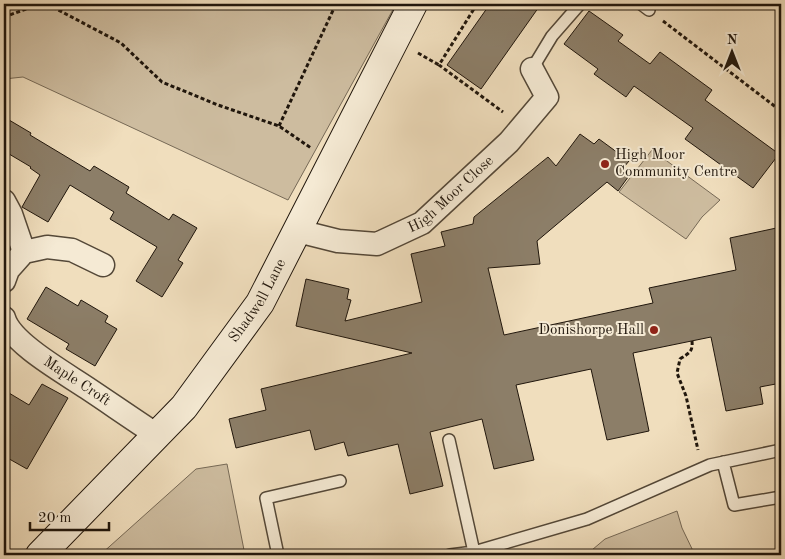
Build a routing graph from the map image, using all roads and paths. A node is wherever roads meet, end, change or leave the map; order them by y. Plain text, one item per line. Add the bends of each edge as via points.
1 (40, 4) edge
2 (47, 4) edge
3 (336, 4) edge
4 (413, 4) edge
5 (478, 4) edge
6 (580, 4) edge
7 (645, 7) edge
8 (4, 17) edge
9 (413, 50) dead end
10 (439, 66) junction
11 (532, 69) joint
12 (781, 111) edge
13 (279, 126) junction
14 (522, 126) junction
15 (333, 162) junction
16 (4, 201) edge
17 (298, 231) junction
18 (24, 252) junction
19 (103, 265) dead end
20 (4, 282) edge
21 (4, 318) edge
22 (692, 341) dead end
23 (157, 435) junction
24 (449, 440) dead end
25 (781, 450) edge
26 (723, 462) junction
27 (702, 469) junction
28 (340, 481) dead end
29 (781, 497) edge
30 (474, 552) junction
31 (40, 555) edge
32 (278, 555) edge
33 (450, 555) edge

1 - 8 path
2 - 13 path via 121,43 162,82
3 - 13 path
4 - 15 street, Shadwell Lane
5 - 10 path
6 - 11 lane via 552,36
7 - 12 path
9 - 10 path
10 - 14 path
11 - 14 street, High Moor Close via 546,97
13 - 15 path
14 - 17 street, High Moor Close via 473,177 415,226 376,244 338,241
15 - 17 street, Shadwell Lane
16 - 18 street
17 - 23 street, Shadwell Lane via 260,303 184,407
18 - 19 street via 47,247 72,250
18 - 20 street via 8,270
21 - 23 street, Maple Croft via 6,325 25,345
22 - 27 path via 691,352 680,359 677,374 686,396
23 - 31 street, Shadwell Lane
24 - 30 lane
25 - 26 lane
26 - 27 lane
26 - 29 lane via 734,505
27 - 30 lane via 587,519
28 - 32 lane via 266,498
30 - 33 lane

